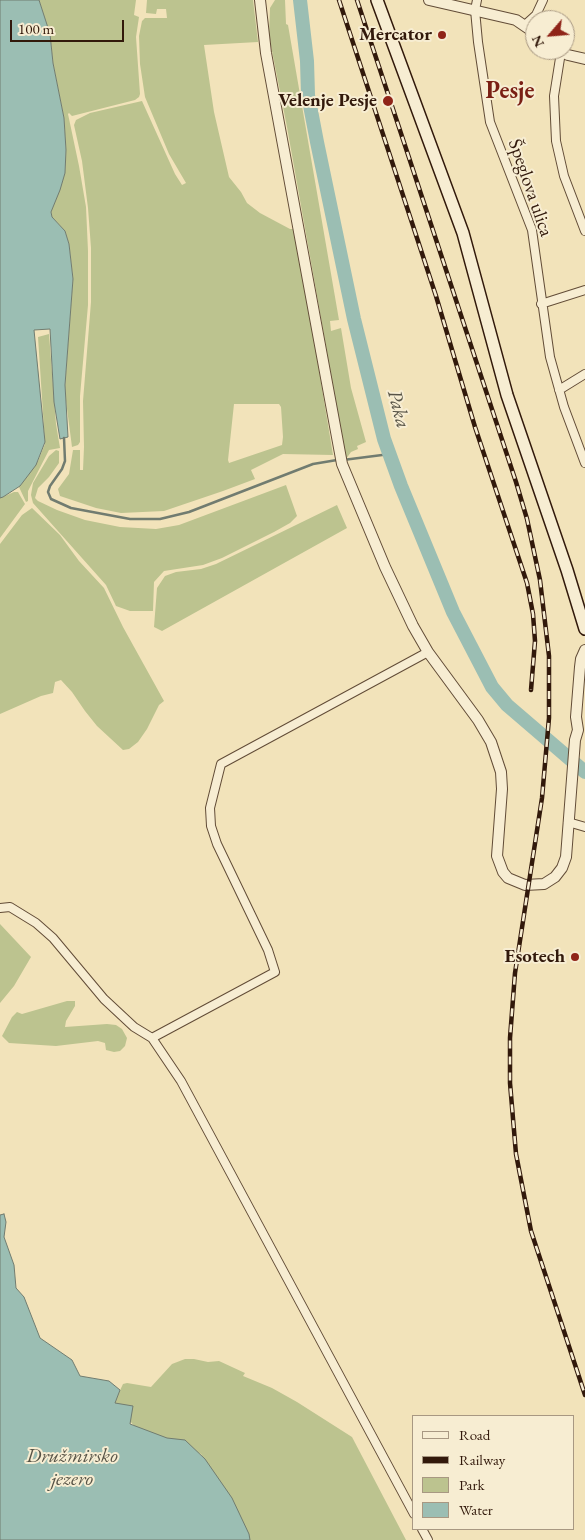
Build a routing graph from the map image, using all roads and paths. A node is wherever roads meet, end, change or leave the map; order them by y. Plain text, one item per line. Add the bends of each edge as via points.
1 (260, 0) edge
2 (378, 0) edge
3 (430, 0) edge
4 (476, 5) edge
5 (525, 24) edge
6 (559, 60) edge
7 (585, 231) edge
8 (585, 290) edge
9 (541, 304) junction
10 (585, 374) edge
11 (559, 390) junction
12 (585, 463) edge
13 (584, 624) edge
14 (585, 650) edge
15 (428, 652) junction
16 (582, 728) edge
17 (568, 822) junction
18 (585, 826) edge
19 (0, 908) edge
20 (152, 1038) junction
21 (412, 1510) edge

1 - 15 street via 266,53 342,464 385,567
2 - 13 main road via 463,233 507,395
3 - 4 street
4 - 5 street
4 - 9 street, Špeglova ulica via 490,122 532,230
6 - 7 street via 554,96 556,141 564,176
8 - 9 street
9 - 11 street, Špeglova ulica
10 - 11 street
11 - 12 street, Špeglova ulica
14 - 16 street via 581,658 576,718
15 - 17 street via 478,720 497,757 502,789 497,856 508,878 533,886 555,877 566,857
15 - 20 street via 221,764 210,808 211,826 275,972
16 - 17 street via 575,740
17 - 18 street
19 - 20 street via 10,907 36,923 53,938 104,999 134,1028
20 - 21 street via 181,1081

